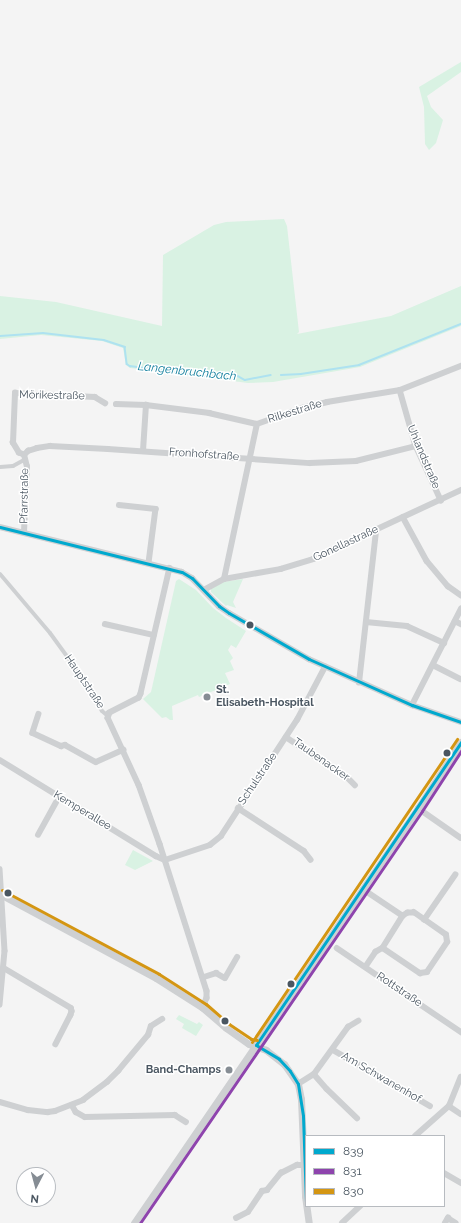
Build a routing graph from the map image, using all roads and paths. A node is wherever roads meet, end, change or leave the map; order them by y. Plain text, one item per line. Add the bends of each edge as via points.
1 (461, 366) edge
2 (400, 390) junction
3 (105, 403) dead end
4 (116, 404) dead end
5 (146, 405) junction
6 (257, 424) junction
7 (416, 446) junction
8 (143, 451) junction
9 (24, 458) junction
10 (250, 458) junction
11 (0, 467) edge
12 (461, 490) edge
13 (441, 500) junction
14 (119, 505) dead end
15 (403, 517) junction
16 (0, 527) edge
17 (376, 531) junction
18 (24, 532) junction
19 (149, 563) junction
20 (170, 568) junction
21 (0, 574) edge
22 (224, 579) junction
23 (204, 590) junction
24 (461, 595) edge
25 (461, 609) edge
26 (366, 622) junction
27 (458, 622) edge
28 (105, 624) dead end
29 (154, 635) junction
30 (444, 643) junction
31 (433, 665) junction
32 (325, 667) junction
33 (461, 679) edge
34 (359, 683) junction
35 (412, 706) junction
36 (39, 714) dead end
37 (108, 716) junction
38 (461, 722) edge
39 (286, 737) junction
40 (461, 742) edge
41 (124, 750) junction
42 (0, 760) edge
43 (355, 785) dead end
44 (56, 803) dead end
45 (238, 808) junction
46 (418, 808) junction
47 (38, 835) dead end
48 (461, 838) edge
49 (165, 860) junction
50 (311, 860) dead end
51 (0, 869) edge
52 (455, 875) dead end
53 (363, 889) junction
54 (1, 894) edge
55 (403, 916) junction
56 (424, 920) junction
57 (337, 948) dead end
58 (383, 948) junction
59 (237, 958) dead end
60 (366, 967) junction
61 (4, 968) junction
62 (204, 977) junction
63 (0, 1005) edge
64 (203, 1008) junction
65 (162, 1019) dead end
66 (358, 1021) dead end
67 (461, 1032) edge
68 (56, 1044) dead end
69 (256, 1045) junction
70 (333, 1050) junction
71 (314, 1074) junction
72 (461, 1077) edge
73 (298, 1084) junction
74 (0, 1102) edge
75 (72, 1105) junction
76 (430, 1106) dead end
77 (449, 1106) junction
78 (461, 1114) edge
79 (357, 1118) dead end
80 (186, 1122) dead end
81 (416, 1135) edge
82 (304, 1165) junction
83 (445, 1174) edge
84 (461, 1183) edge
85 (305, 1196) edge
86 (306, 1207) edge
87 (359, 1207) edge
88 (236, 1218) dead end
89 (134, 1223) edge
90 (308, 1223) edge
91 (342, 1223) edge
92 (445, 1223) edge
93 (456, 1223) edge

1 - 2 street, Rilkestraße
2 - 6 street, Rilkestraße via 326,402
2 - 7 street, Uhlandstraße
3 - 9 street, Mörikestraße via 95,397 15,393 13,444
4 - 5 street
5 - 6 street via 209,413
5 - 8 street
6 - 10 street, Rilkestraße
7 - 10 street, Fronhofstraße via 373,458 338,462 310,463
7 - 13 street, Uhlandstraße
8 - 9 street, Fronhofstraße via 50,446 28,451
8 - 10 street, Fronhofstraße
9 - 11 street, Fronhofstraße via 13,466
9 - 18 street, Pfarrstraße via 27,483
10 - 22 street, Rilkestraße
12 - 13 street, Gonellastraße
13 - 15 street, Gonellastraße
14 - 19 street via 156,509
15 - 17 street, Gonellastraße
15 - 24 street via 427,561 448,586
16 - 18 street
17 - 22 street, Gonellastraße via 298,565
17 - 26 street
18 - 19 street
19 - 20 street
20 - 23 street via 192,578
20 - 29 street
21 - 37 street, Hauptstraße via 54,639 102,711
22 - 23 street
23 - 32 street via 230,614
25 - 27 street
26 - 30 street via 407,626
26 - 34 street
27 - 30 street
28 - 29 street
29 - 37 street via 139,698
30 - 31 street
31 - 33 street
31 - 35 street
32 - 34 street
32 - 39 street, Schulstraße
34 - 35 street
35 - 38 street
36 - 41 street via 33,733 61,746 65,745 96,762
37 - 41 street, Hauptstraße
39 - 43 street, Taubenacker
39 - 45 street, Schulstraße
40 - 46 street
41 - 49 street, Hauptstraße
42 - 49 street, Kemperallee
44 - 47 street
45 - 49 street, Schulstraße via 216,842
45 - 50 street via 304,852
46 - 48 street
46 - 53 street
49 - 62 street, Hauptstraße
51 - 54 street
52 - 56 street
53 - 55 street
53 - 69 street
54 - 61 street
54 - 64 street via 156,978
55 - 56 street via 414,913
55 - 58 street
56 - 58 street via 446,935 447,942 427,972 420,973
57 - 60 street, Rottstraße
58 - 60 street via 376,952
59 - 62 street via 225,978 216,973
60 - 67 street, Rottstraße
61 - 63 street
61 - 68 street via 70,1008 71,1015
62 - 64 street, Hauptstraße via 208,994
64 - 69 street via 248,1044
65 - 75 street via 150,1026 148,1035 107,1082
66 - 70 street, Am Schwanenhof via 348,1027
69 - 73 street via 279,1059
69 - 89 street
70 - 71 street, Am Schwanenhof
70 - 76 street, Am Schwanenhof
71 - 73 street, Am Schwanenhof
71 - 79 street
72 - 77 street
73 - 82 street via 303,1116
74 - 75 street via 41,1112 55,1111
75 - 80 street via 76,1112 85,1117 175,1115
77 - 78 street
77 - 81 street
82 - 85 street
82 - 88 street via 296,1165 281,1173 267,1190 262,1191 248,1212
83 - 84 street
86 - 90 street
87 - 91 street
92 - 93 street via 448,1218

